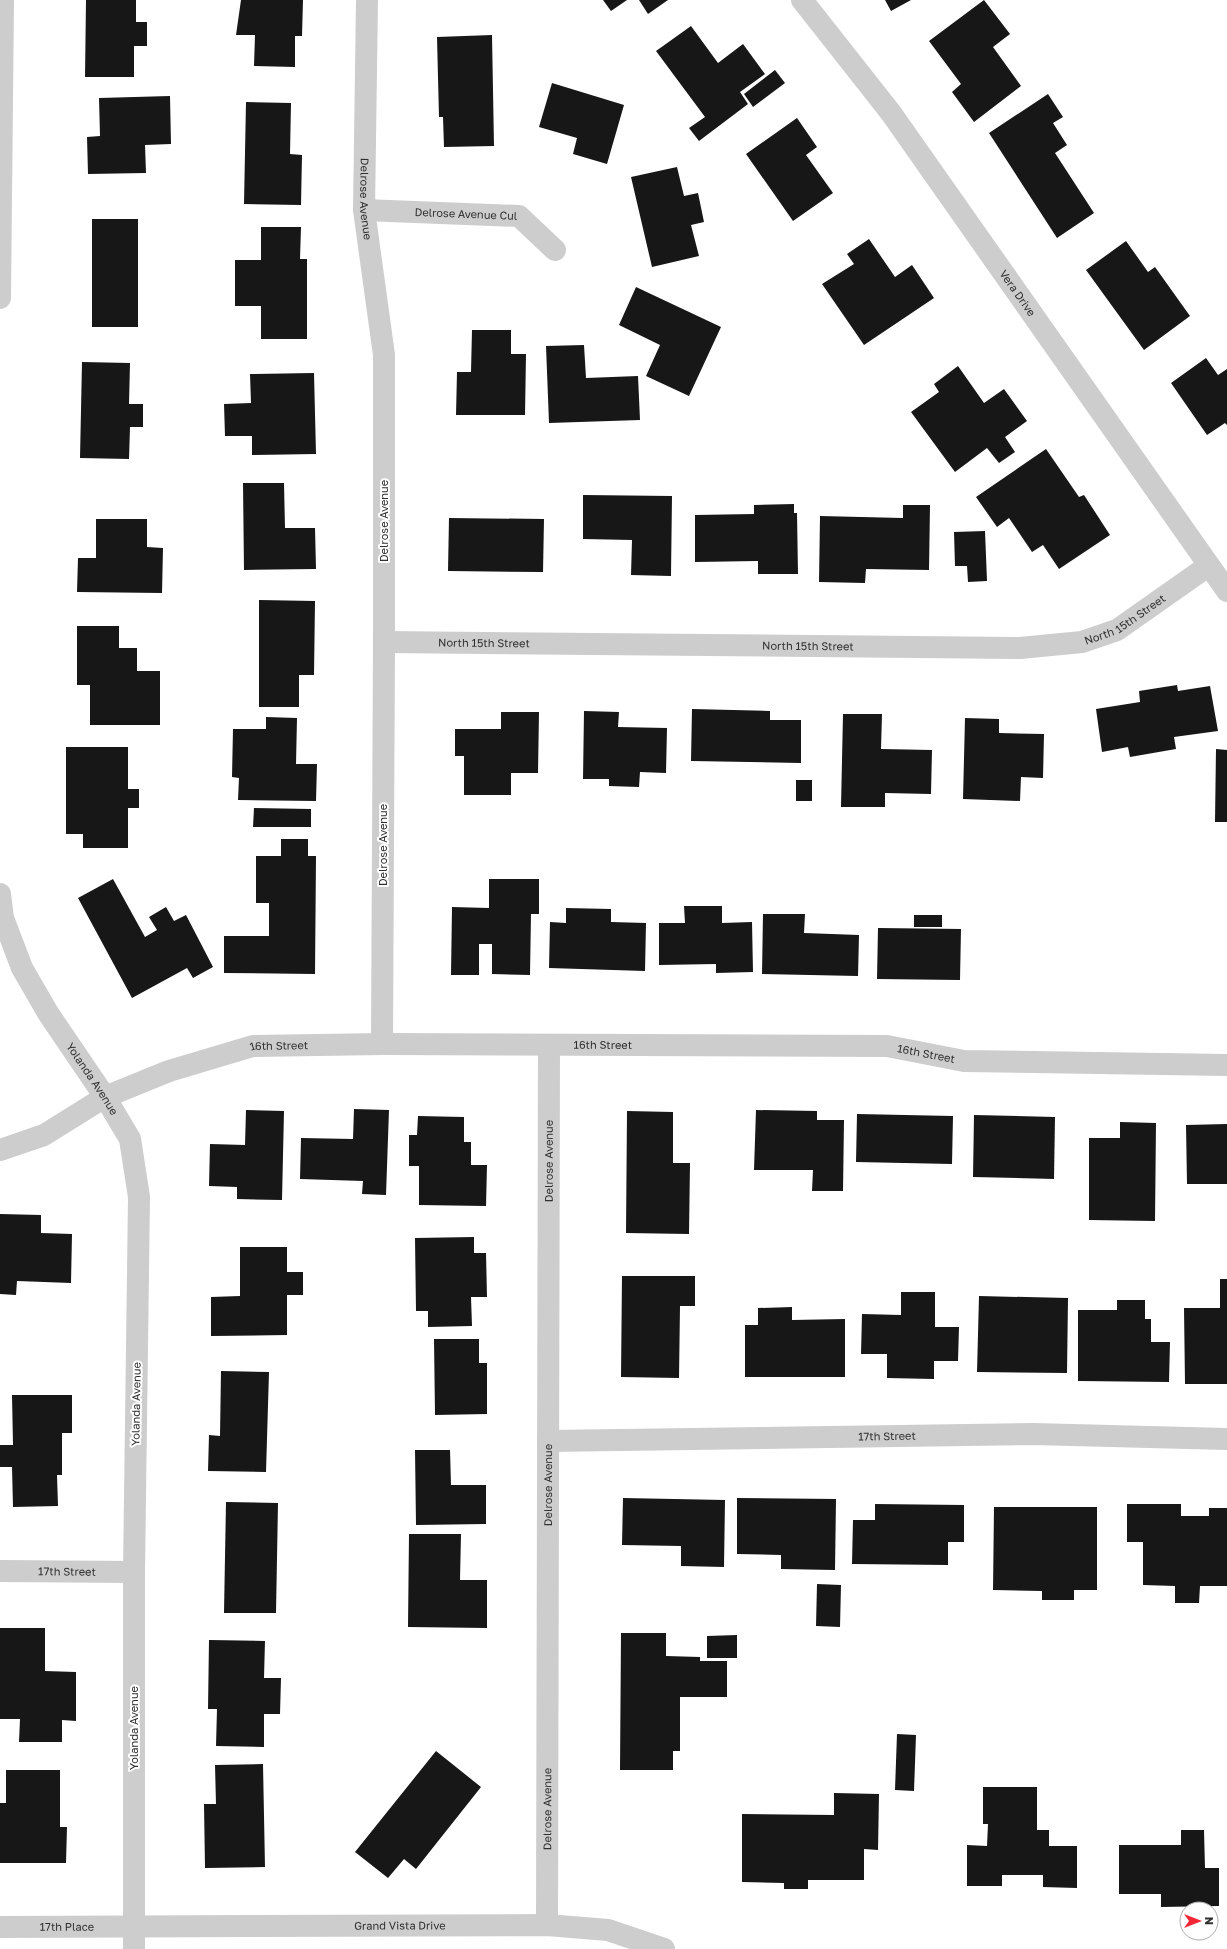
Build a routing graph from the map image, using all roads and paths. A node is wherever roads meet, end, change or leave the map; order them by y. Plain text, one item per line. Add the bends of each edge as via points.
1 (3, 0) edge
2 (367, 0) edge
3 (802, 0) edge
4 (2, 59) edge
5 (364, 210) junction
6 (555, 250) dead end
7 (0, 298) edge
8 (1208, 566) junction
9 (1227, 591) edge
10 (384, 642) junction
11 (0, 894) edge
12 (382, 1044) junction
13 (549, 1044) junction
14 (1227, 1065) edge
15 (105, 1097) junction
16 (0, 1150) edge
17 (1227, 1439) edge
18 (548, 1441) junction
19 (0, 1571) edge
20 (134, 1572) junction
21 (547, 1925) junction
22 (0, 1927) edge
23 (134, 1927) junction
24 (134, 1949) edge
25 (664, 1949) edge

1 - 4 street
2 - 5 street, Delrose Avenue
3 - 8 street, Vera Drive via 891,113
4 - 7 street
5 - 6 street, Delrose Avenue Cul via 519,216
5 - 10 street, Delrose Avenue via 384,355
8 - 9 street, Vera Drive
8 - 10 street, North 15th Street via 1117,630 1082,642 1020,648
10 - 12 street, Delrose Avenue
11 - 15 street, Yolanda Avenue via 4,918 22,968
12 - 13 street, 16th Street
12 - 15 street, 16th Street via 253,1046 168,1071
13 - 14 street, 16th Street via 887,1046 964,1062
13 - 18 street, Delrose Avenue
15 - 16 street, 16th Street via 44,1135
15 - 20 street, Yolanda Avenue via 130,1139 139,1197
17 - 18 street, 17th Street via 1033,1434
18 - 21 street, Delrose Avenue
19 - 20 street, 17th Street
20 - 23 street, Yolanda Avenue
21 - 23 street, Grand Vista Drive
21 - 25 street, Grand Vista Drive via 608,1930
22 - 23 street, 17th Place
23 - 24 street, Yolanda Avenue

